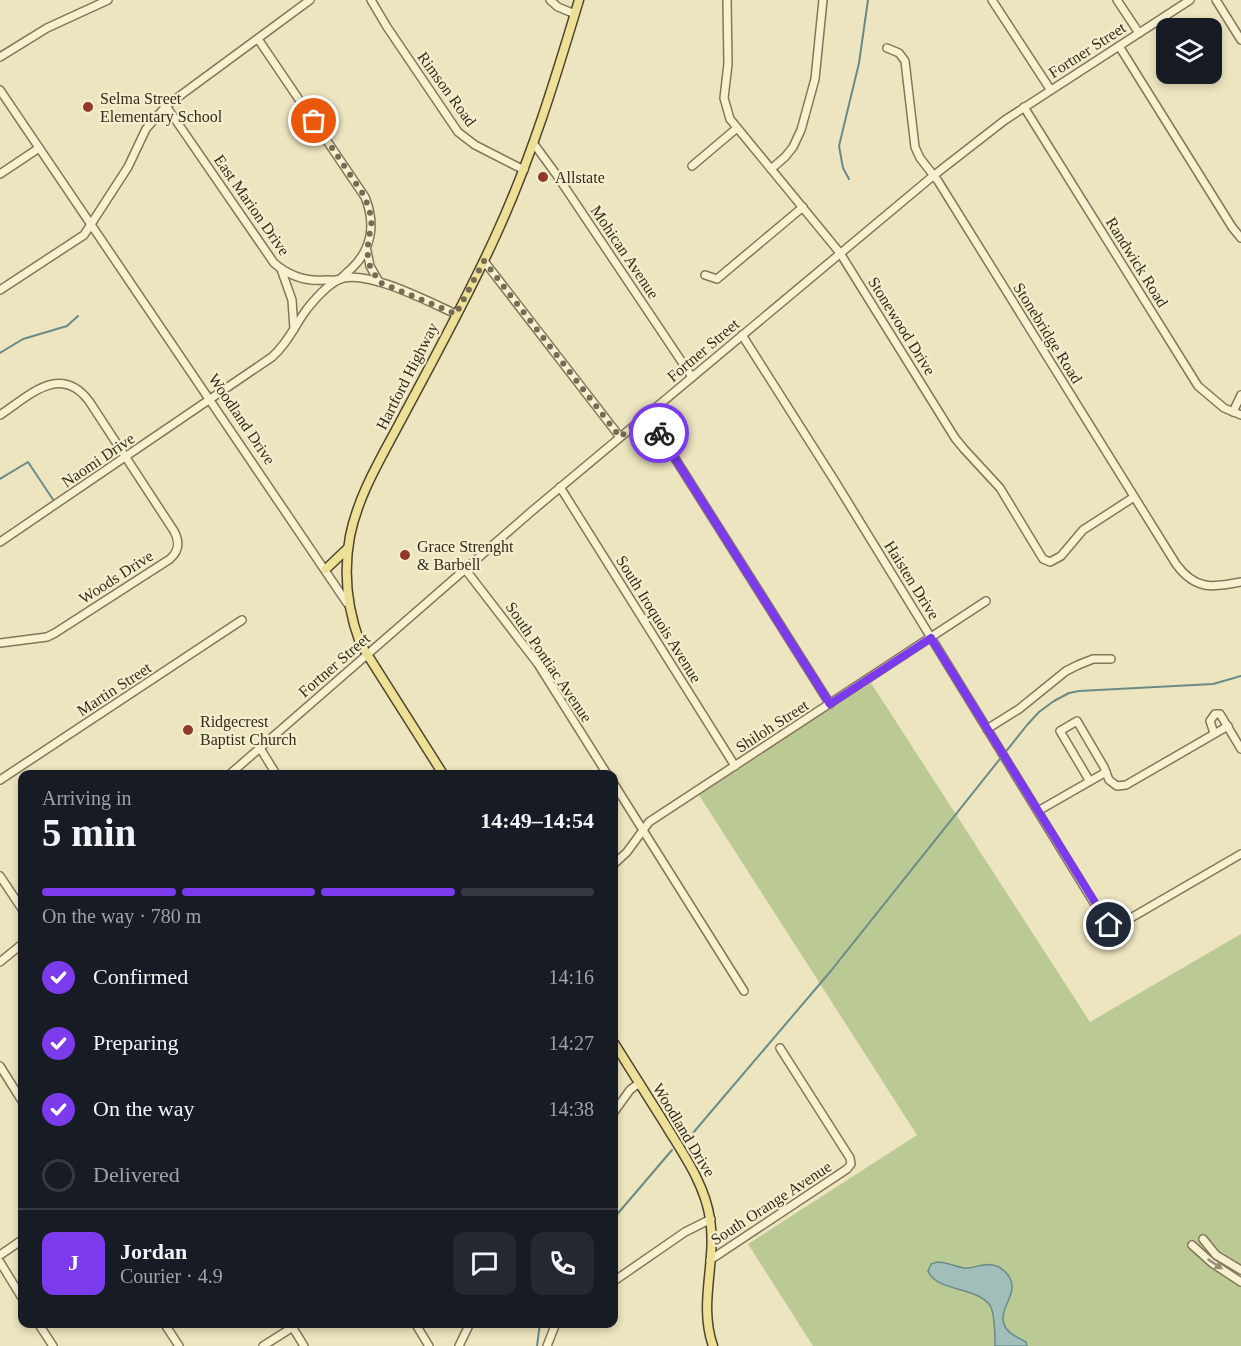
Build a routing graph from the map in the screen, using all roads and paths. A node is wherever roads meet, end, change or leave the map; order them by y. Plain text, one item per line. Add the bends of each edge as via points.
1 (108, 0) edge
2 (310, 0) edge
3 (371, 0) edge
4 (550, 0) edge
5 (579, 0) edge
6 (727, 0) edge
7 (824, 0) edge
8 (992, 0) edge
9 (1117, 0) edge
10 (1190, 0) edge
11 (1216, 0) edge
12 (575, 14) junction
13 (1138, 33) junction
14 (258, 39) junction
15 (1241, 40) edge
16 (1119, 46) junction
17 (887, 48) dead end
18 (0, 57) edge
19 (0, 90) edge
20 (1050, 90) junction
21 (166, 106) junction
22 (1024, 107) junction
23 (736, 128) junction
24 (534, 144) junction
25 (39, 148) junction
26 (692, 166) dead end
27 (771, 169) junction
28 (524, 170) junction
29 (0, 174) edge
30 (933, 176) junction
31 (803, 207) junction
32 (91, 224) junction
33 (1241, 238) edge
34 (367, 251) junction
35 (840, 253) junction
36 (484, 261) junction
37 (281, 269) junction
38 (705, 275) dead end
39 (339, 279) junction
40 (379, 282) junction
41 (0, 290) edge
42 (456, 314) junction
43 (294, 329) junction
44 (742, 335) junction
45 (692, 377) junction
46 (1241, 395) edge
47 (211, 400) junction
48 (1233, 412) junction
49 (647, 414) junction
50 (0, 415) edge
51 (1241, 415) edge
52 (620, 437) junction
53 (126, 458) junction
54 (560, 487) junction
55 (1134, 497) junction
56 (0, 542) edge
57 (348, 548) junction
58 (326, 569) junction
59 (465, 569) junction
60 (1241, 582) edge
61 (986, 601) dead end
62 (347, 603) junction
63 (242, 620) dead end
64 (931, 638) junction
65 (0, 644) edge
66 (367, 654) junction
67 (1111, 659) dead end
68 (830, 704) junction
69 (1228, 726) junction
70 (987, 729) junction
71 (1214, 733) junction
72 (260, 748) junction
73 (1241, 749) edge
74 (735, 766) junction
75 (235, 770) edge
76 (274, 770) edge
77 (440, 770) edge
78 (604, 770) edge
79 (1106, 772) junction
80 (0, 780) edge
81 (1089, 780) junction
82 (618, 790) edge
83 (1038, 811) junction
84 (643, 830) junction
85 (1241, 854) edge
86 (618, 861) edge
87 (0, 876) edge
88 (18, 903) edge
89 (18, 947) edge
90 (0, 962) edge
91 (744, 991) dead end
92 (780, 1048) dead end
93 (618, 1049) edge
94 (0, 1066) edge
95 (639, 1083) junction
96 (18, 1095) edge
97 (618, 1106) edge
98 (711, 1219) junction
99 (1203, 1239) dead end
100 (18, 1243) edge
101 (1192, 1245) dead end
102 (0, 1255) edge
103 (710, 1260) junction
104 (0, 1262) edge
105 (1241, 1270) edge
106 (618, 1278) edge
107 (1241, 1282) edge
108 (18, 1291) edge
109 (41, 1328) edge
110 (167, 1328) edge
111 (287, 1328) edge
112 (293, 1328) edge
113 (418, 1328) edge
114 (468, 1328) edge
115 (554, 1328) edge
116 (53, 1346) edge
117 (179, 1346) edge
118 (262, 1346) edge
119 (304, 1346) edge
120 (429, 1346) edge
121 (459, 1346) edge
122 (547, 1346) edge
123 (714, 1346) edge

1 - 18 street via 47,28
2 - 14 street
3 - 28 street, Rimson Road via 458,132
4 - 12 street
5 - 12 main road, Hartford Highway
6 - 23 street, Stonewood Drive via 724,98 727,115
7 - 27 street via 815,79 801,130 789,152
8 - 20 street
9 - 13 street
10 - 13 street, Fortner Street
11 - 15 street
12 - 24 main road, Hartford Highway
13 - 16 street, Fortner Street
14 - 21 street
14 - 34 street via 365,197 372,219
16 - 20 street, Fortner Street
16 - 33 street
17 - 30 street, Stonebridge Road via 905,61 912,137
19 - 25 street, Woodland Drive
20 - 22 street, Fortner Street
21 - 32 street via 146,129
21 - 37 street, East Marion Drive
22 - 30 street, Fortner Street
22 - 48 street, Randwick Road via 1198,386
23 - 26 street
23 - 27 street, Stonewood Drive
24 - 28 main road, Hartford Highway
24 - 45 street, Mohican Avenue
25 - 29 street
25 - 32 street, Woodland Drive
27 - 31 street, Stonewood Drive
28 - 36 main road, Hartford Highway
30 - 35 street, Fortner Street
30 - 55 street, Stonebridge Road
31 - 35 street, Stonewood Drive
31 - 38 street via 717,279
32 - 41 street via 84,235
32 - 47 street, Woodland Drive
34 - 39 street, Naomi Drive
34 - 40 street
35 - 44 street, Fortner Street
35 - 55 street, Stonewood Drive via 955,438 1000,488 1045,561 1061,556 1083,530
36 - 42 main road, Hartford Highway
36 - 52 street
37 - 39 street, East Marion Drive via 309,280
37 - 43 street via 292,300
39 - 40 street, East Marion Drive
39 - 43 street, Naomi Drive via 307,309
40 - 42 street, East Marion Drive
42 - 57 main road, Hartford Highway via 368,486
43 - 47 street, Naomi Drive via 272,357
44 - 45 street, Fortner Street
44 - 64 street, Haisten Drive
45 - 49 street, Fortner Street
46 - 48 street
47 - 53 street, Naomi Drive
47 - 58 street, Woodland Drive
48 - 51 street, Randwick Road
49 - 52 street, Fortner Street
49 - 68 street
50 - 53 street, Woods Drive via 49,385 72,385 84,394
52 - 54 street, Fortner Street
53 - 56 street, Naomi Drive
53 - 65 street, Woods Drive via 177,536 179,545 175,553 55,633
54 - 59 street, Fortner Street
54 - 74 street, South Iroquois Avenue
55 - 60 street, Stonebridge Road via 1186,577 1206,586
57 - 58 main road
57 - 62 main road, Hartford Highway
58 - 62 street, Woodland Drive
59 - 66 street, Fortner Street
59 - 78 street, South Pontiac Avenue via 538,664
61 - 64 street, Shiloh Street
62 - 66 main road, Woodland Drive
63 - 80 street, Martin Street
64 - 68 street, Shiloh Street
64 - 70 street, Haisten Drive
66 - 72 street, Fortner Street
66 - 77 main road, Woodland Drive
67 - 70 street via 1092,659 1066,671
68 - 74 street, Shiloh Street
69 - 71 street
69 - 71 street via 1220,714 1215,714 1210,721
69 - 73 street
70 - 83 street, Haisten Drive
71 - 79 street via 1126,785 1114,785
72 - 75 street, Fortner Street
72 - 76 street
74 - 84 street, Shiloh Street via 649,822
79 - 81 street
79 - 81 street via 1077,721 1060,731
81 - 83 street
82 - 84 street
83 - 85 street, Haisten Drive via 1111,926 1119,925
84 - 86 street, Shiloh Street
84 - 91 street
87 - 88 street
89 - 90 street
92 - 103 street, South Orange Avenue via 851,1164
93 - 95 main road, Woodland Drive
94 - 96 street
95 - 97 street
95 - 98 main road, Woodland Drive via 697,1177
98 - 103 main road, Woodland Drive
98 - 106 street, South Orange Avenue via 685,1232
99 - 105 street via 1216,1255
100 - 102 street
101 -> 107 street
103 - 123 main road, Woodland Drive via 706,1306
104 - 108 street
109 - 116 street
110 - 117 street
111 - 118 street
112 - 119 street
113 - 120 street
114 - 121 street
115 - 122 street

